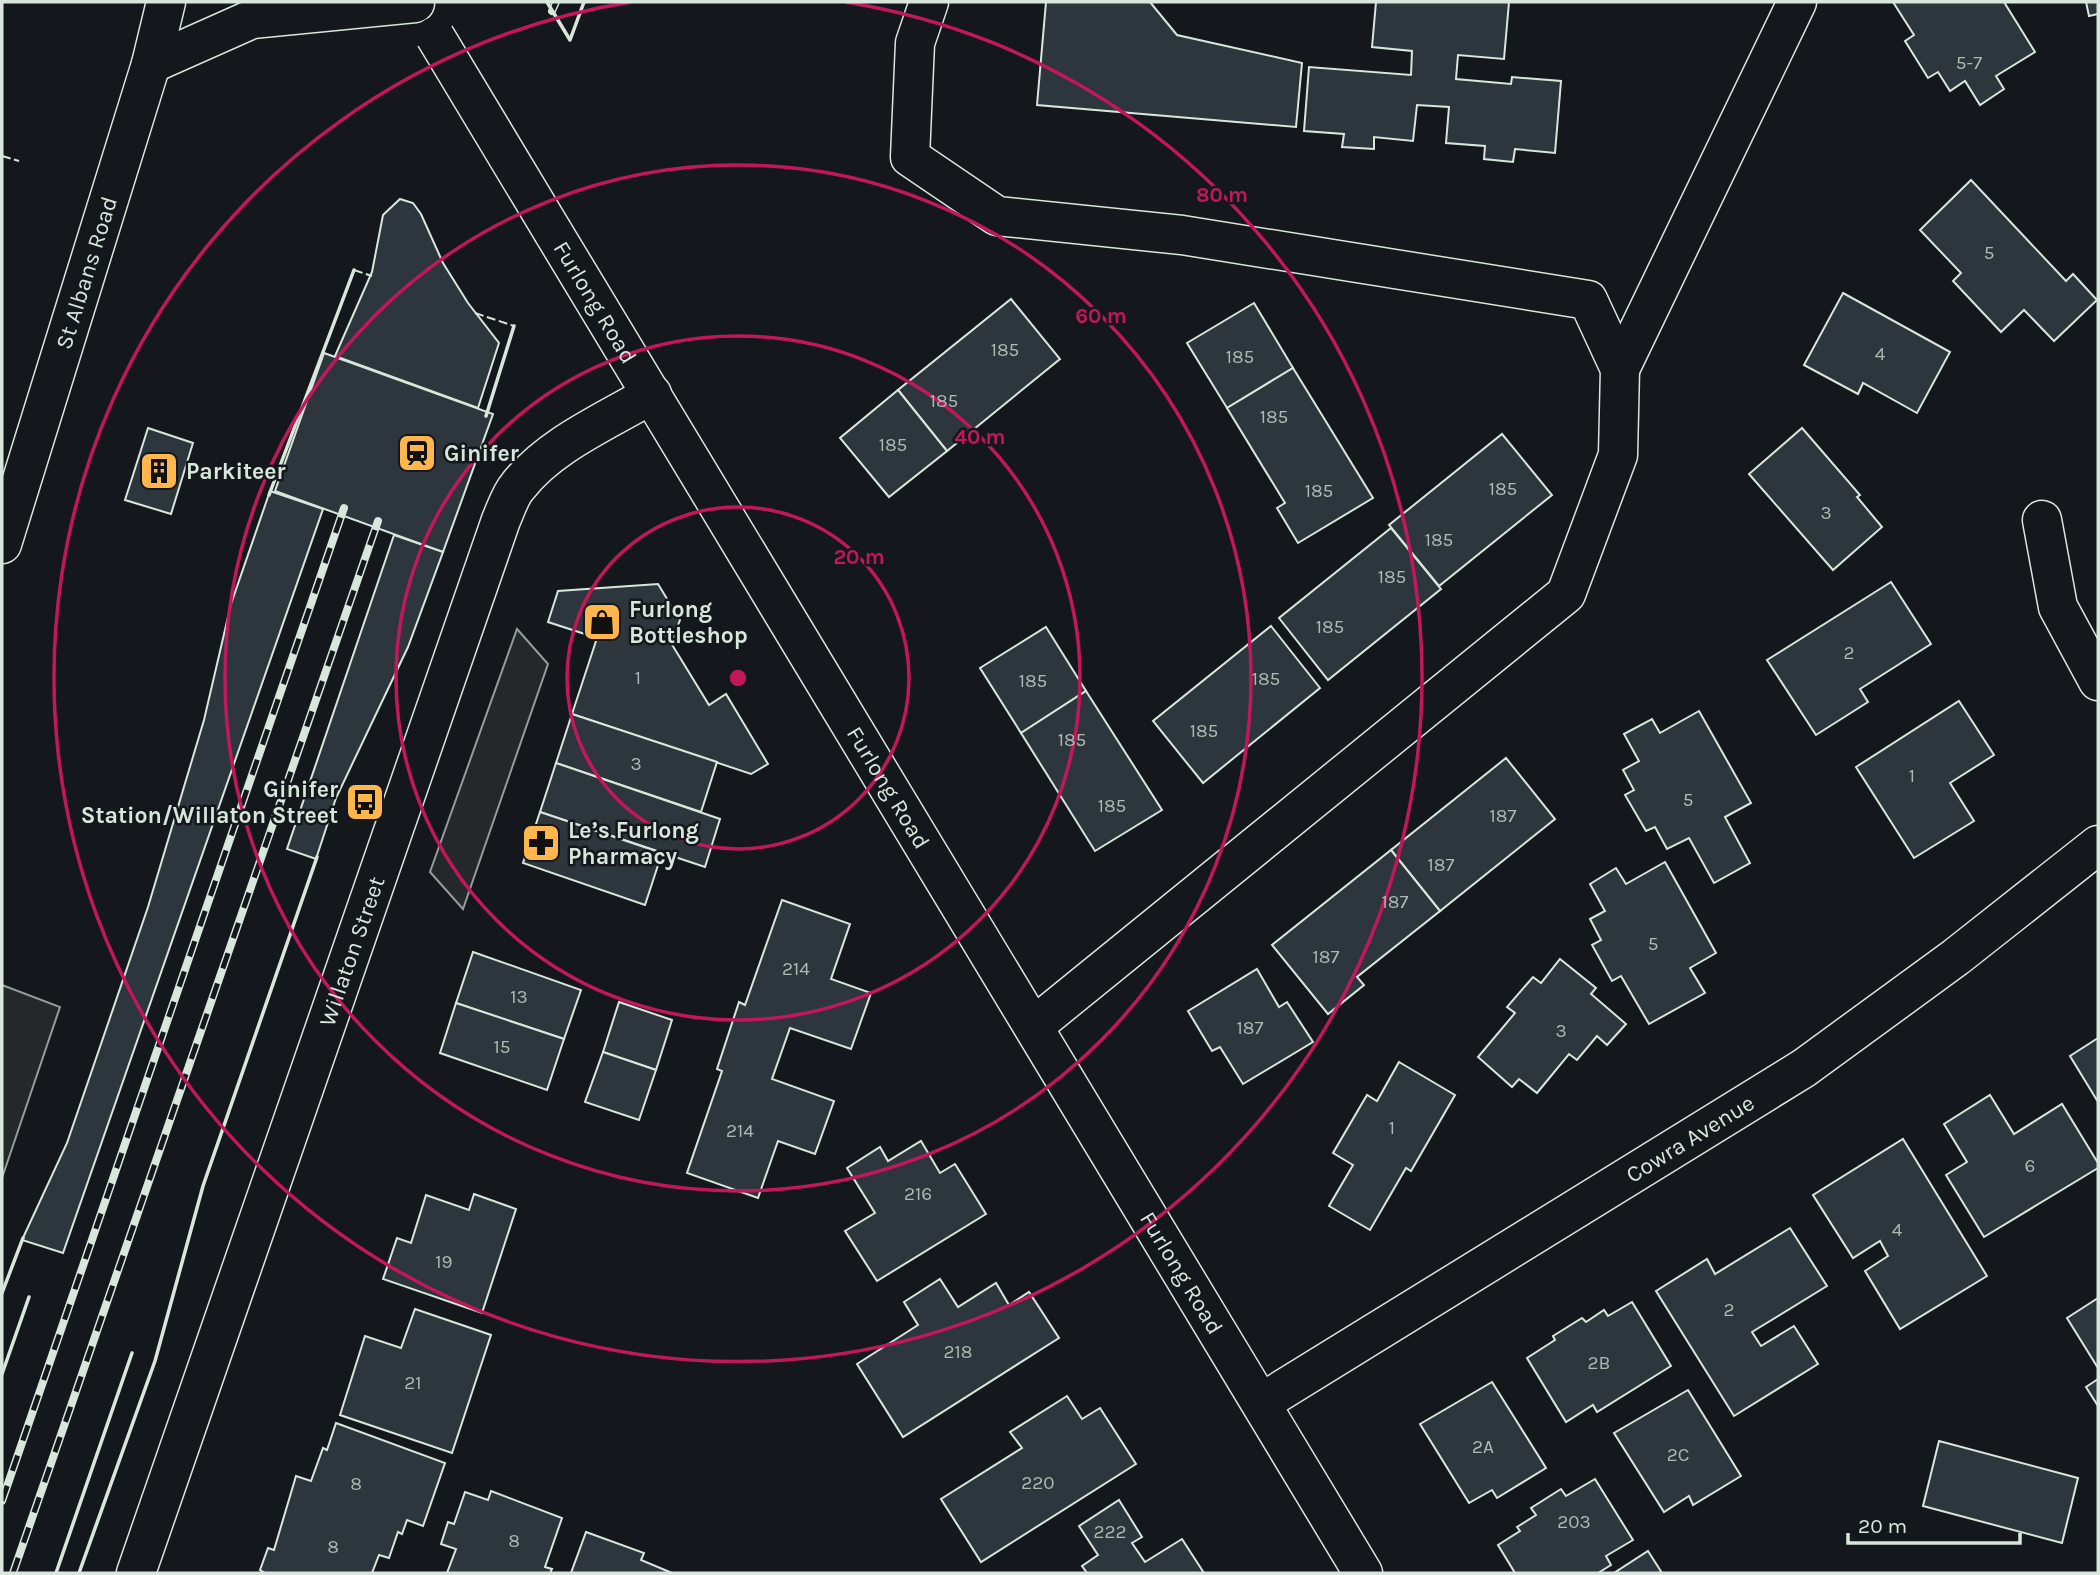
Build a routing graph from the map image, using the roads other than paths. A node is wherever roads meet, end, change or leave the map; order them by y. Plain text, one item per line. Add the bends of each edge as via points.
1 (166, 2) edge
2 (414, 2) edge
3 (929, 2) edge
4 (1797, 2) edge
5 (151, 64) junction
6 (1620, 369) junction
7 (652, 394) junction
8 (2042, 520) dead end
9 (2, 544) edge
10 (2098, 681) edge
11 (2098, 845) edge
12 (1034, 1026) junction
13 (1261, 1403) junction
14 (136, 1573) edge
15 (1363, 1573) edge

1 - 5 main road, St Albans Road
2 - 5 main road via 252,19
2 - 7 main road, Furlong Road, bridge
3 - 6 main road via 915,43 910,157 997,216 1182,235 1588,300
4 - 6 main road
5 - 9 main road, St Albans Road
6 - 12 main road via 1618,455 1566,594
7 - 12 main road, Furlong Road
7 - 14 main road, Willaton Street via 530,472 516,488 501,520
8 - 10 main road via 2058,607
11 - 13 main road, Cowra Avenue via 1804,1068
12 - 13 main road, Furlong Road
13 - 15 main road, Furlong Road

